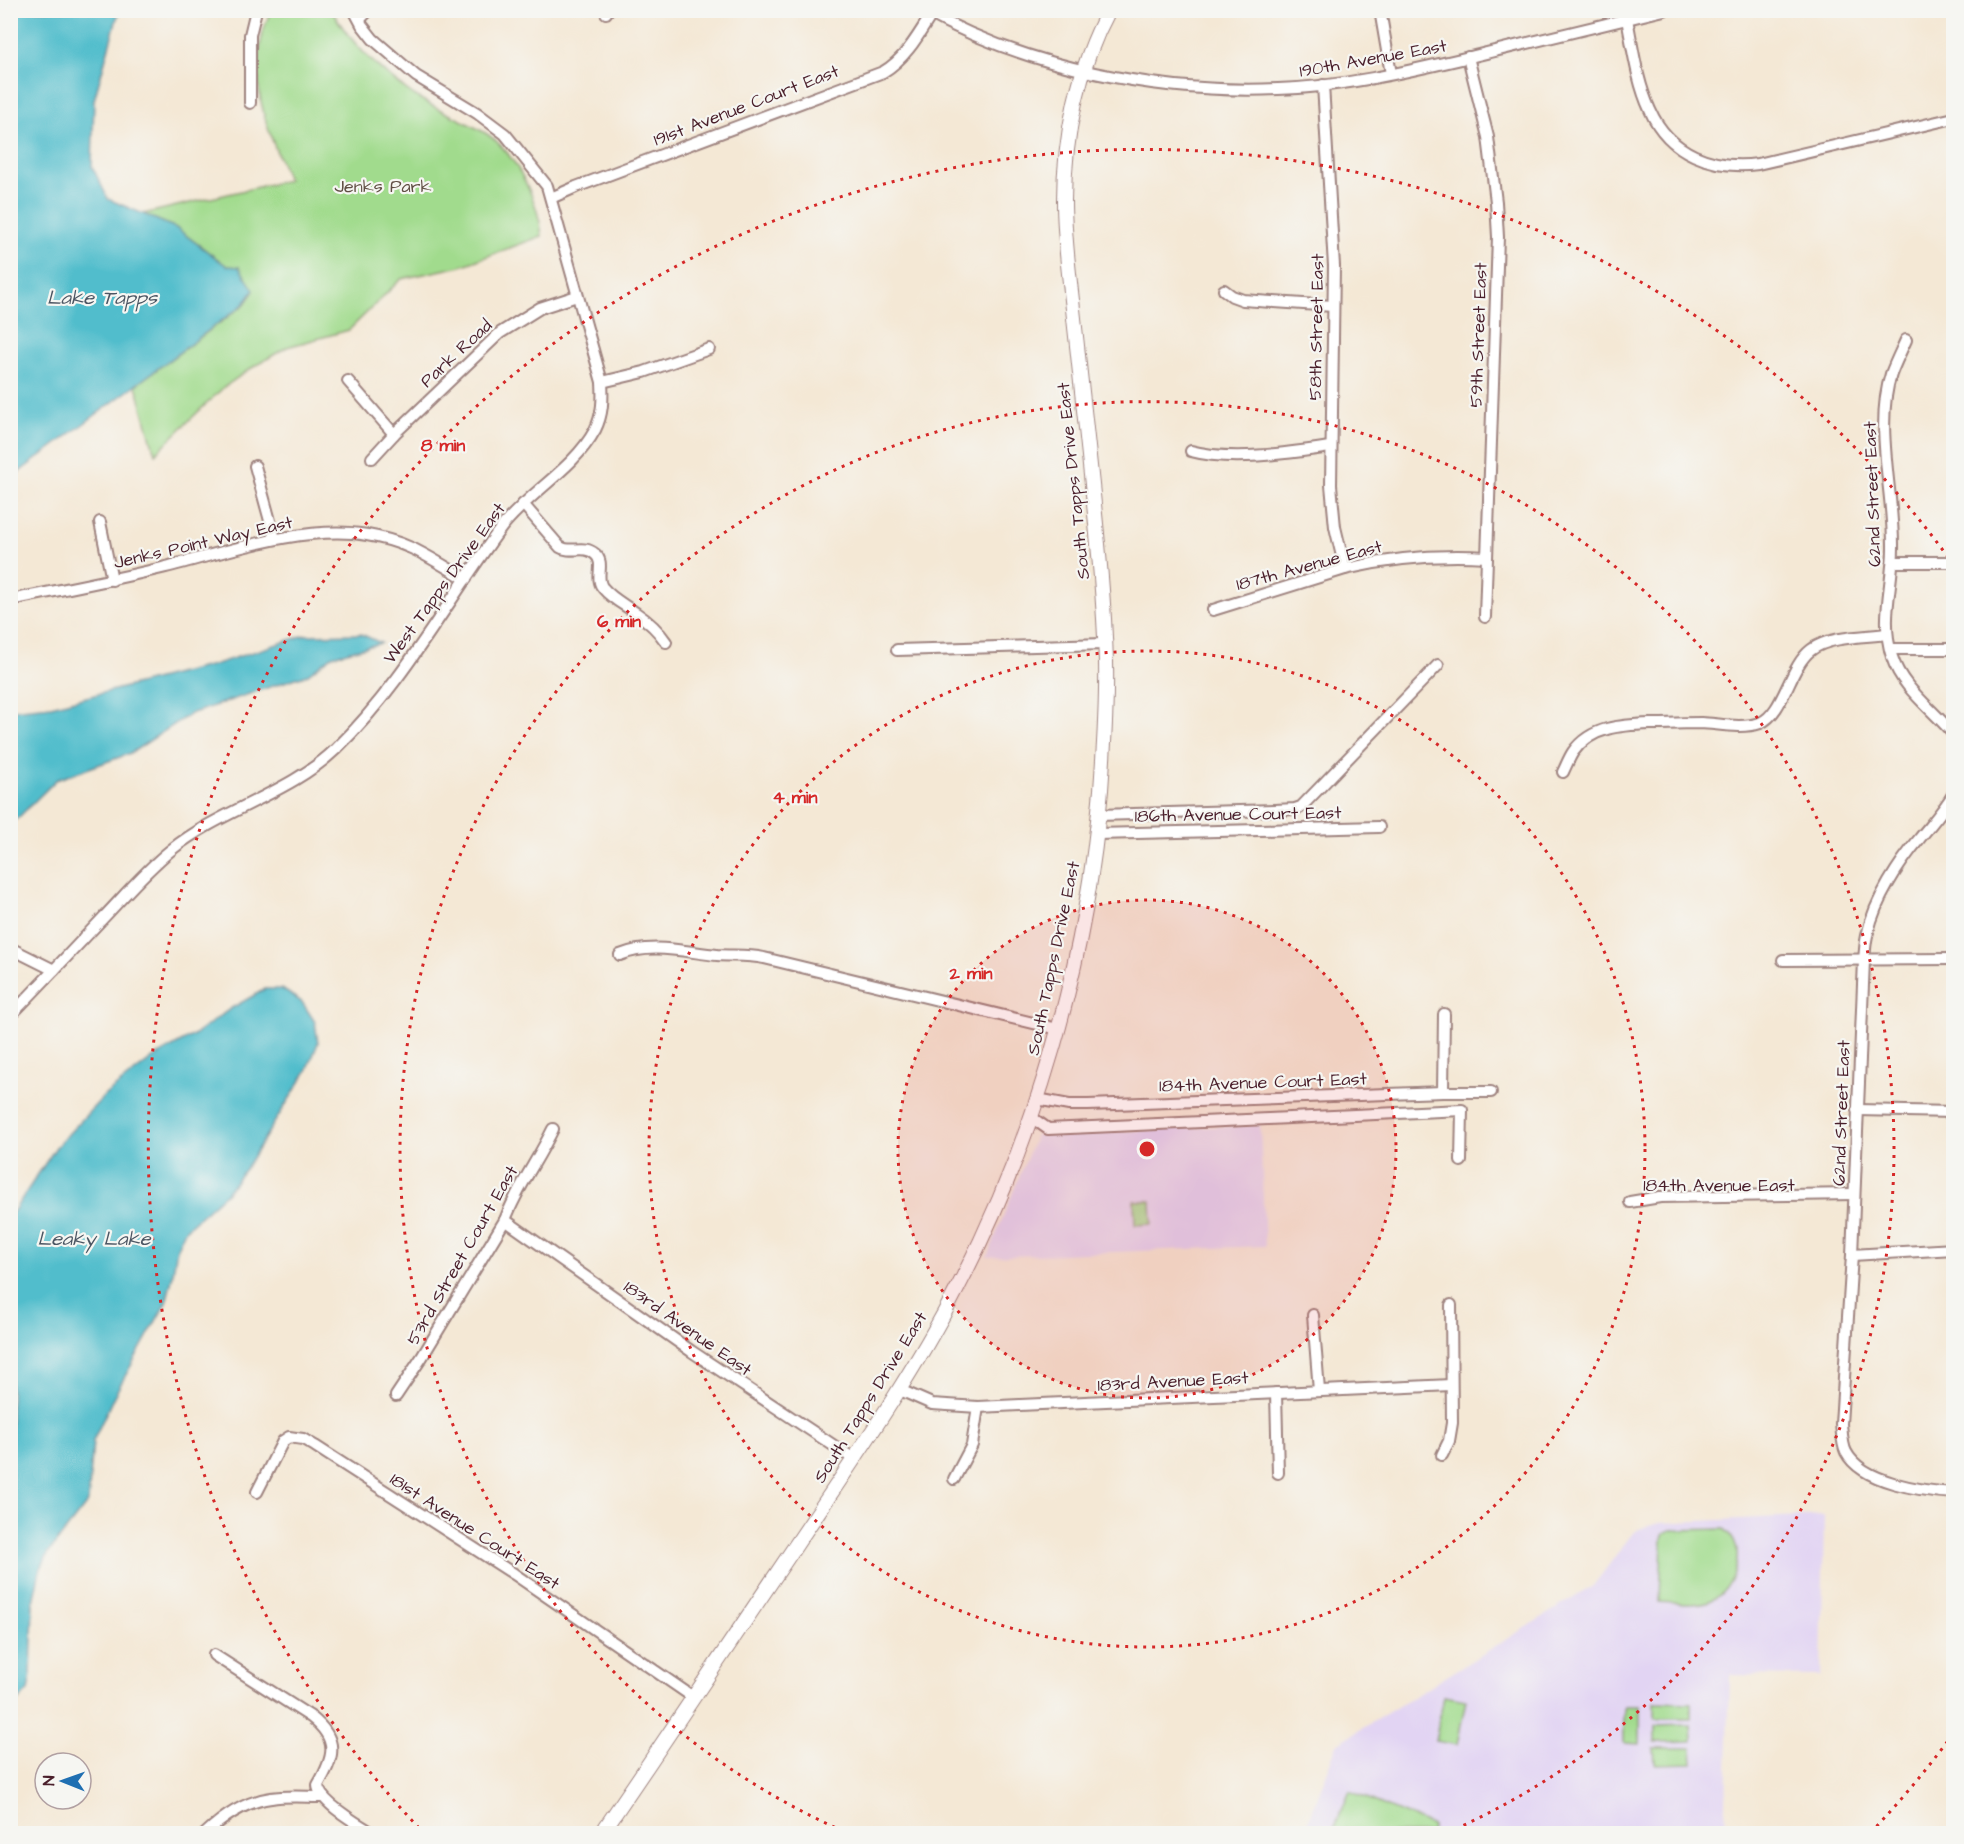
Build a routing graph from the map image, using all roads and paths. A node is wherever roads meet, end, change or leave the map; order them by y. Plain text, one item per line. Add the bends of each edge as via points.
1 (256, 10) edge
2 (369, 10) edge
3 (1109, 10) edge
4 (1380, 10) edge
5 (1664, 10) edge
6 (927, 13) edge
7 (357, 15) edge
8 (1627, 19) junction
9 (1468, 57) junction
10 (1084, 72) junction
11 (1391, 74) junction
12 (1323, 85) junction
13 (250, 103) dead end
14 (1953, 118) edge
15 (551, 198) junction
16 (1224, 290) dead end
17 (577, 296) junction
18 (1334, 306) junction
19 (1906, 340) dead end
20 (710, 349) dead end
21 (348, 381) dead end
22 (602, 382) junction
23 (394, 434) junction
24 (1330, 447) junction
25 (1191, 451) dead end
26 (372, 458) dead end
27 (255, 466) dead end
28 (523, 504) junction
29 (100, 522) dead end
30 (275, 539) junction
31 (1487, 557) junction
32 (1893, 562) junction
33 (1953, 562) edge
34 (1345, 569) junction
35 (466, 579) junction
36 (112, 580) junction
37 (10, 600) edge
38 (1213, 610) dead end
39 (1485, 617) dead end
40 (1887, 634) junction
41 (666, 642) dead end
42 (1105, 644) junction
43 (1890, 649) junction
44 (1953, 649) edge
45 (897, 650) dead end
46 (1438, 665) dead end
47 (1953, 735) edge
48 (1563, 772) dead end
49 (1952, 798) edge
50 (1098, 815) junction
51 (1379, 827) dead end
52 (1097, 834) junction
53 (10, 948) edge
54 (620, 955) dead end
55 (1953, 959) edge
56 (1783, 960) dead end
57 (1864, 960) junction
58 (54, 970) junction
59 (1444, 1014) dead end
60 (10, 1016) edge
61 (1058, 1029) junction
62 (1443, 1092) junction
63 (1491, 1092) dead end
64 (1038, 1099) junction
65 (1857, 1110) junction
66 (1953, 1112) edge
67 (1031, 1117) junction
68 (553, 1129) dead end
69 (1461, 1161) dead end
70 (1854, 1198) junction
71 (505, 1220) junction
72 (1953, 1249) edge
73 (1852, 1255) junction
74 (1451, 1305) dead end
75 (1313, 1315) dead end
76 (1451, 1385) junction
77 (900, 1390) junction
78 (1319, 1390) junction
79 (1276, 1393) junction
80 (396, 1396) dead end
81 (978, 1407) junction
82 (1442, 1455) dead end
83 (854, 1459) junction
84 (1278, 1473) dead end
85 (954, 1479) dead end
86 (257, 1492) dead end
87 (1953, 1493) edge
88 (214, 1655) dead end
89 (693, 1697) junction
90 (323, 1797) junction
91 (605, 1832) edge
92 (205, 1833) edge
93 (374, 1833) edge

1 - 13 street via 250,35
2 - 7 street
3 - 10 street, South Tapps Drive East
4 - 11 street
5 - 8 street, 190th Avenue East
6 - 10 street, 190th Avenue East via 1008,48
6 - 15 street, 191st Avenue Court East via 914,42 883,72
7 - 15 street, West Tapps Drive East via 374,39 416,76 505,134 547,186
8 - 9 street, 190th Avenue East
8 - 14 street via 1652,116 1673,142 1709,162 1758,164
9 - 11 street, 190th Avenue East
9 - 31 street, 59th Street East via 1488,137 1497,202
10 - 12 street, 190th Avenue East via 1231,90
10 - 42 street, South Tapps Drive East via 1069,129 1064,208
11 - 12 street, 190th Avenue East
12 - 18 street, 58th Street East
15 - 17 street, West Tapps Drive East
16 - 18 street via 1244,300
17 - 22 street, West Tapps Drive East
17 - 23 street, Park Road via 540,308 500,333
18 - 24 street, 58th Street East
19 - 32 street, 62nd Street East via 1891,375 1886,414
20 - 22 street
21 - 23 street
22 - 28 street, West Tapps Drive East via 602,411 595,431 570,461
23 - 26 street, Park Road
24 - 25 street via 1223,456
24 - 34 street, 58th Street East via 1332,506
27 - 30 street
28 - 35 street, West Tapps Drive East
28 - 41 street via 560,547 584,548 595,554 602,587 658,630
29 - 36 street
30 - 35 street, Jenks Point Way East via 330,532 373,536 416,549
30 - 36 street, Jenks Point Way East
31 - 34 street, 187th Avenue East via 1412,557
31 - 39 street, 59th Street East
32 - 33 street
32 - 40 street, 62nd Street East
34 - 38 street, 187th Avenue East
35 - 58 street, West Tapps Drive East via 398,675 336,749 301,776 198,831 170,851
36 - 37 street, Jenks Point Way East
40 - 43 street, 62nd Street East
40 - 48 street via 1843,639 1812,648 1801,660 1772,715 1759,723 1617,725 1593,734 1574,750
42 - 45 street
42 - 50 street, South Tapps Drive East via 1105,724
43 - 44 street
43 - 47 street, 62nd Street East via 1901,677
46 - 50 street, 186th Avenue Court East via 1301,807
49 - 57 street, 62nd Street East via 1885,890 1871,921
50 - 52 street, South Tapps Drive East
51 - 52 street, 186th Avenue Court East
52 - 61 street, South Tapps Drive East via 1080,937
53 - 58 street
54 - 61 street via 633,950 670,949 764,958
55 - 57 street
56 - 57 street
57 - 65 street, 62nd Street East
58 - 60 street, West Tapps Drive East
59 - 62 street
61 - 64 street, South Tapps Drive East
62 - 63 street, 184th Avenue Court East
62 - 64 street, 184th Avenue Court East via 1088,1105
64 - 67 street, South Tapps Drive East
65 - 66 street
65 - 70 street, 62nd Street East
67 - 69 street via 1048,1129 1462,1110
67 - 77 street, South Tapps Drive East via 972,1261
68 - 71 street, 53rd Street Court East
70 - 70 street, 184th Avenue East via 1660,1197 1630,1202
70 - 73 street, 62nd Street East
71 - 80 street, 53rd Street Court East
71 - 83 street, 183rd Avenue East via 691,1352
72 - 73 street
73 - 87 street, 62nd Street East via 1841,1424 1846,1451 1862,1469 1876,1477 1928,1492
74 - 76 street
75 - 78 street
76 - 78 street, 183rd Avenue East
76 - 82 street via 1452,1423
77 - 81 street, 183rd Avenue East via 932,1404
77 - 83 street, South Tapps Drive East
78 - 79 street, 183rd Avenue East
79 - 81 street, 183rd Avenue East
79 - 84 street
81 - 85 street via 972,1445
83 - 89 street, South Tapps Drive East
86 - 89 street, 181st Avenue Court East via 283,1441 289,1437 303,1439 510,1572
88 - 90 street via 311,1717 326,1731 331,1756 318,1785
89 - 91 street, South Tapps Drive East
90 - 92 street via 258,1801
90 - 93 street

